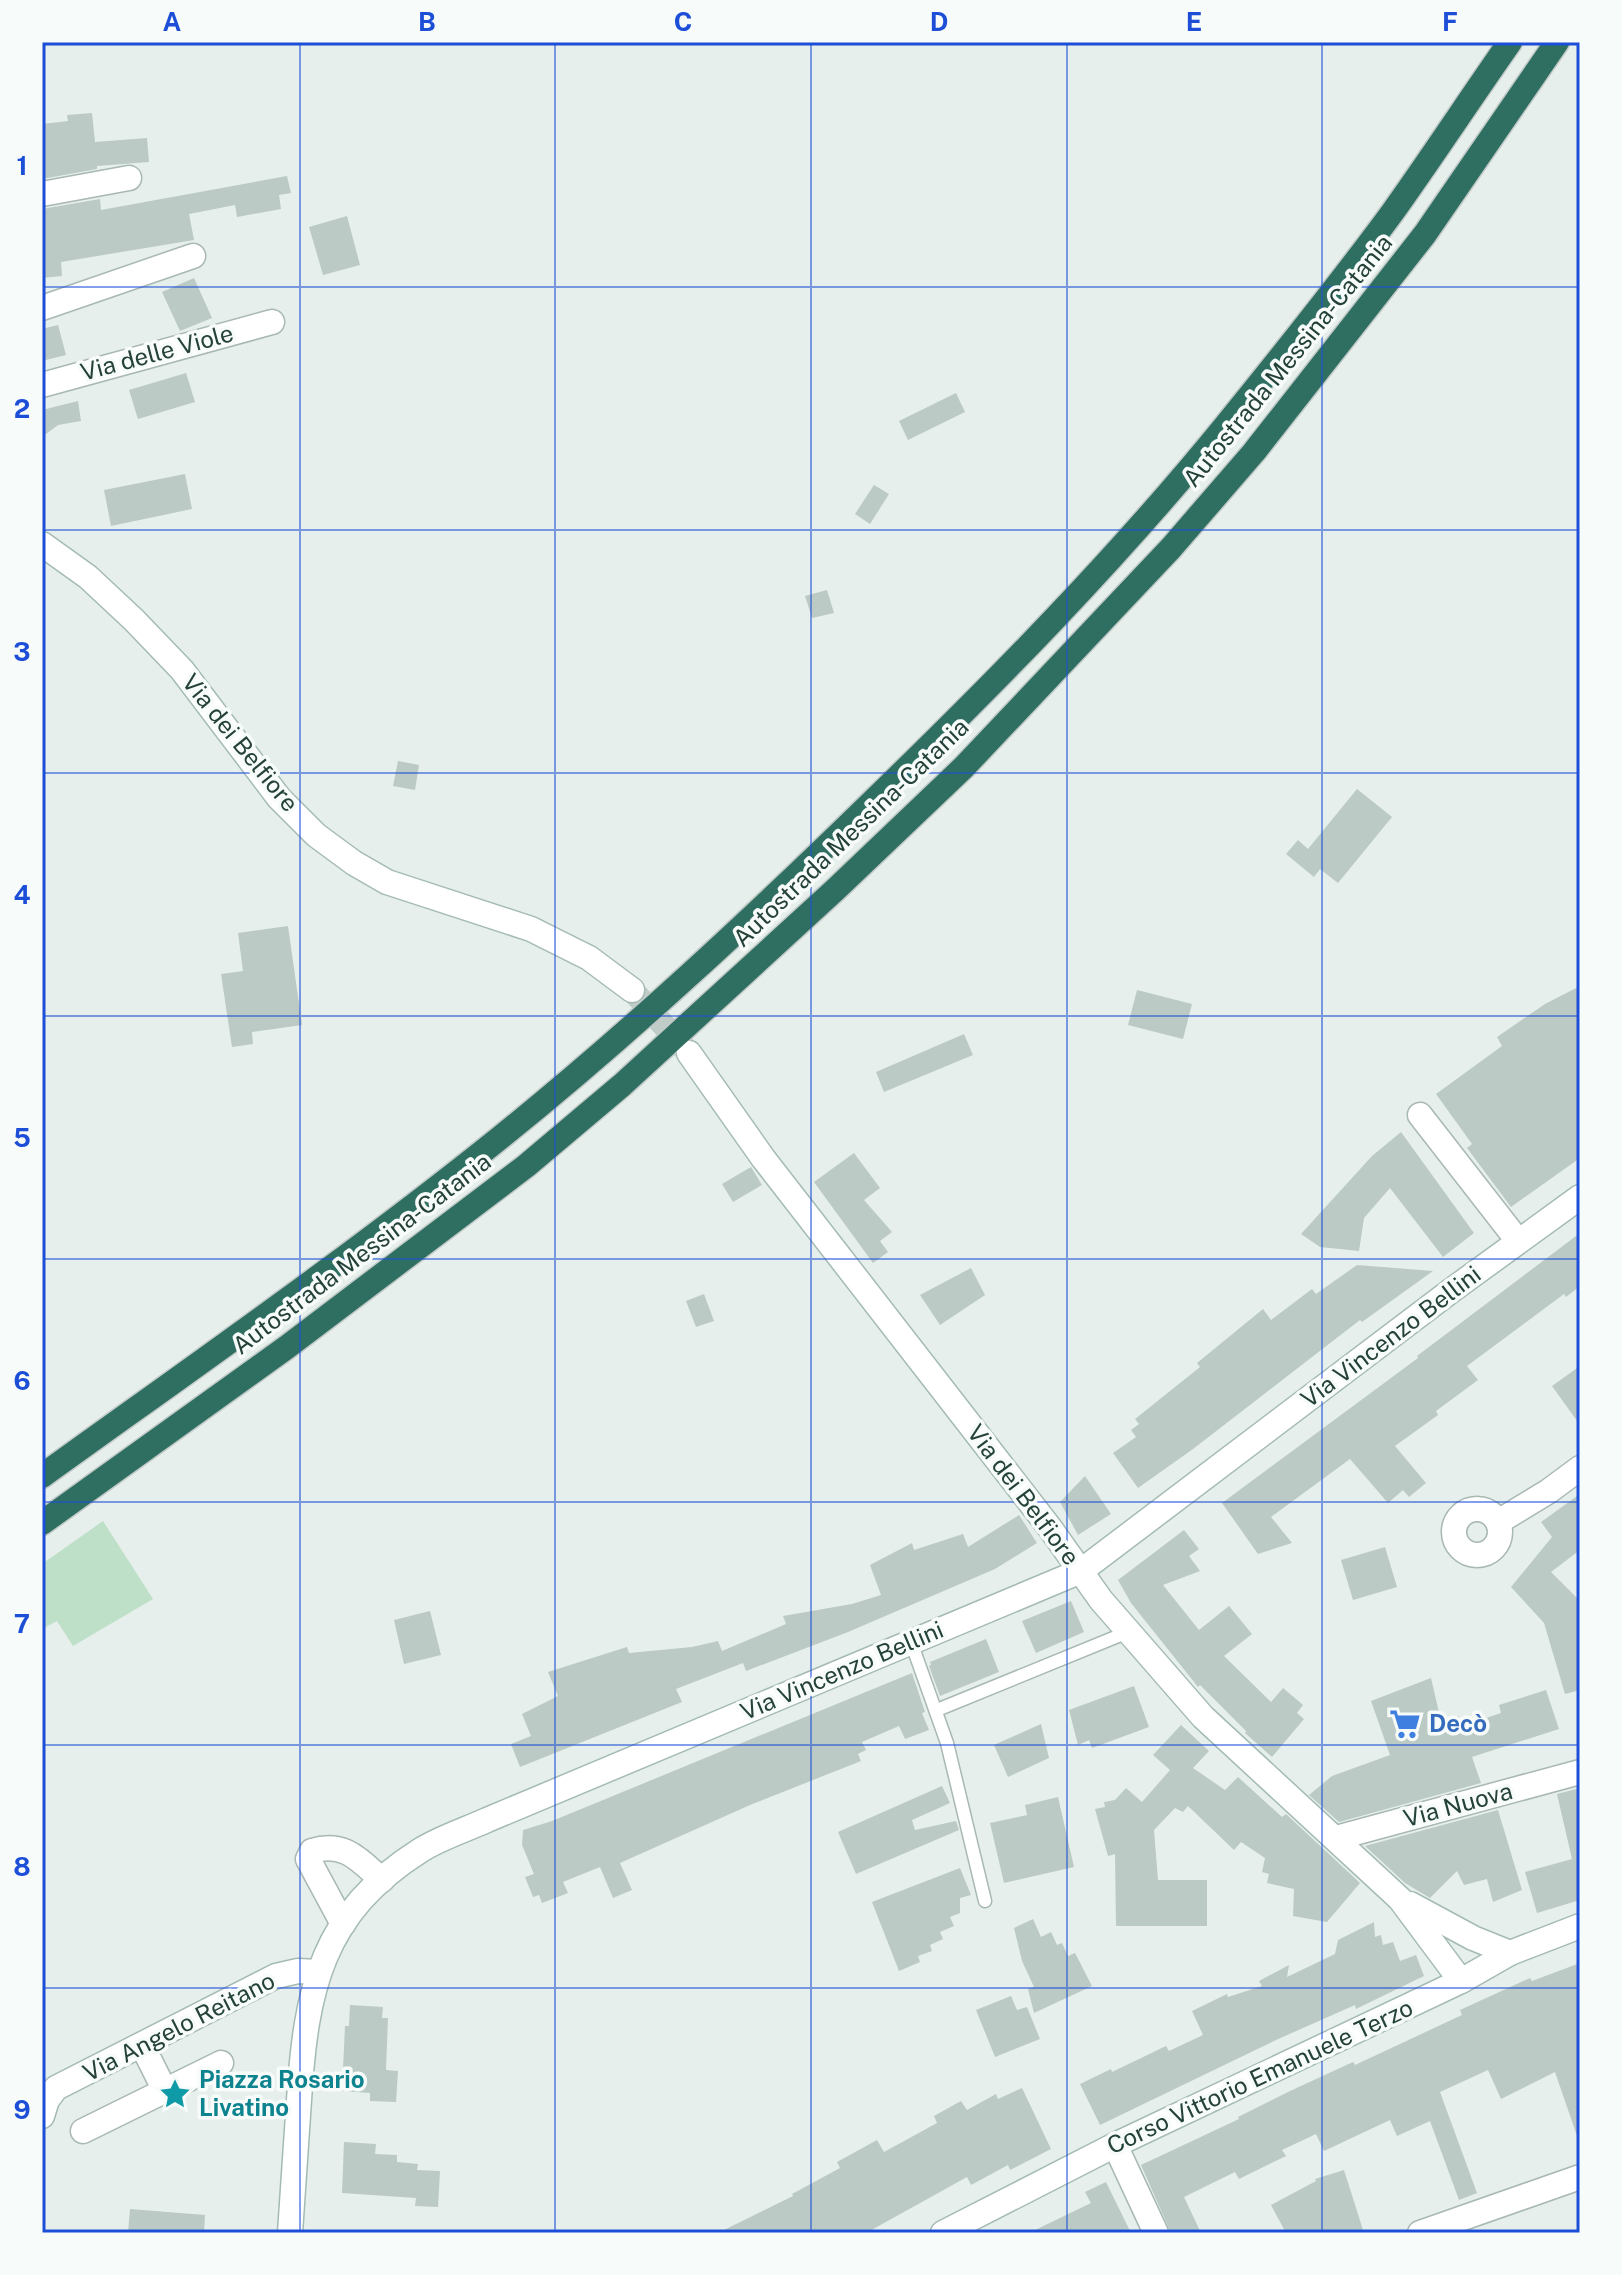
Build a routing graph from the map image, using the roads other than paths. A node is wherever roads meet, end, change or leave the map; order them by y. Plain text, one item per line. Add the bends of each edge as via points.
1 (1510, 42) edge
2 (1557, 42) edge
3 (129, 178) dead end
4 (42, 194) edge
5 (193, 256) dead end
6 (42, 308) edge
7 (272, 322) dead end
8 (42, 385) edge
9 (42, 544) edge
10 (632, 990) tunnel mouth
11 (689, 1053) tunnel mouth
12 (1420, 1115) dead end
13 (1580, 1197) edge
14 (1518, 1241) junction
15 (1580, 1468) edge
16 (42, 1476) edge
17 (1498, 1522) dead end
18 (42, 1523) edge
19 (1081, 1571) junction
20 (1128, 1632) junction
21 (911, 1642) junction
22 (937, 1710) junction
23 (1580, 1772) edge
24 (1336, 1838) junction
25 (382, 1880) junction
26 (1400, 1899) junction
27 (985, 1901) dead end
28 (343, 1924) junction
29 (1580, 1926) edge
30 (1510, 1953) junction
31 (318, 1972) junction
32 (1461, 1981) junction
33 (142, 2045) junction
34 (221, 2063) dead end
35 (165, 2091) junction
36 (44, 2108) edge
37 (83, 2131) dead end
38 (1115, 2145) junction
39 (1580, 2177) edge
40 (290, 2233) edge
41 (943, 2233) edge
42 (1156, 2233) edge
43 (1420, 2233) edge

1 - 16 highway, Autostrada Messina-Catania via 1391,213 1225,427 1053,622 924,751 689,974 501,1137 289,1299
2 - 18 highway, Autostrada Messina-Catania via 1425,234 1254,452 964,767 669,1042 526,1166
3 - 4 street
5 - 6 street
7 - 8 street, Via delle Viole
9 - 10 street, Via dei Belfiore via 88,577 172,660 279,798 316,835 387,882 531,929 589,958
11 - 19 street, Via dei Belfiore via 763,1158
12 - 14 street
13 - 14 street, Via Vincenzo Bellini
14 - 19 street, Via Vincenzo Bellini
15 - 17 street
19 - 20 street, Via dei Belfiore
19 - 21 street, Via Vincenzo Bellini
20 - 22 lane
20 - 24 street, Via dei Belfiore via 1203,1717
21 - 22 lane
21 - 25 street, Via Vincenzo Bellini via 448,1837 422,1849
22 - 27 lane
23 - 24 street, Via Nuova
24 - 26 street, Via dei Belfiore
25 - 28 street, Via Vincenzo Bellini
25 - 28 street via 348,1851 329,1846 312,1851 308,1859
26 - 30 street
26 - 32 street
28 - 31 street, Via Vincenzo Bellini
29 - 30 street, Corso Vittorio Emanuele Terzo
30 - 32 street, Corso Vittorio Emanuele Terzo
31 - 33 street, Via Angelo Reitano via 276,1976
31 - 40 street, Via Vincenzo Bellini via 302,2050
32 - 38 street, Corso Vittorio Emanuele Terzo
33 - 35 street
33 - 36 street, Via Angelo Reitano via 56,2088
34 - 35 street
35 - 37 street
38 - 41 street, Corso Vittorio Emanuele Terzo
38 - 42 street
39 - 43 street

